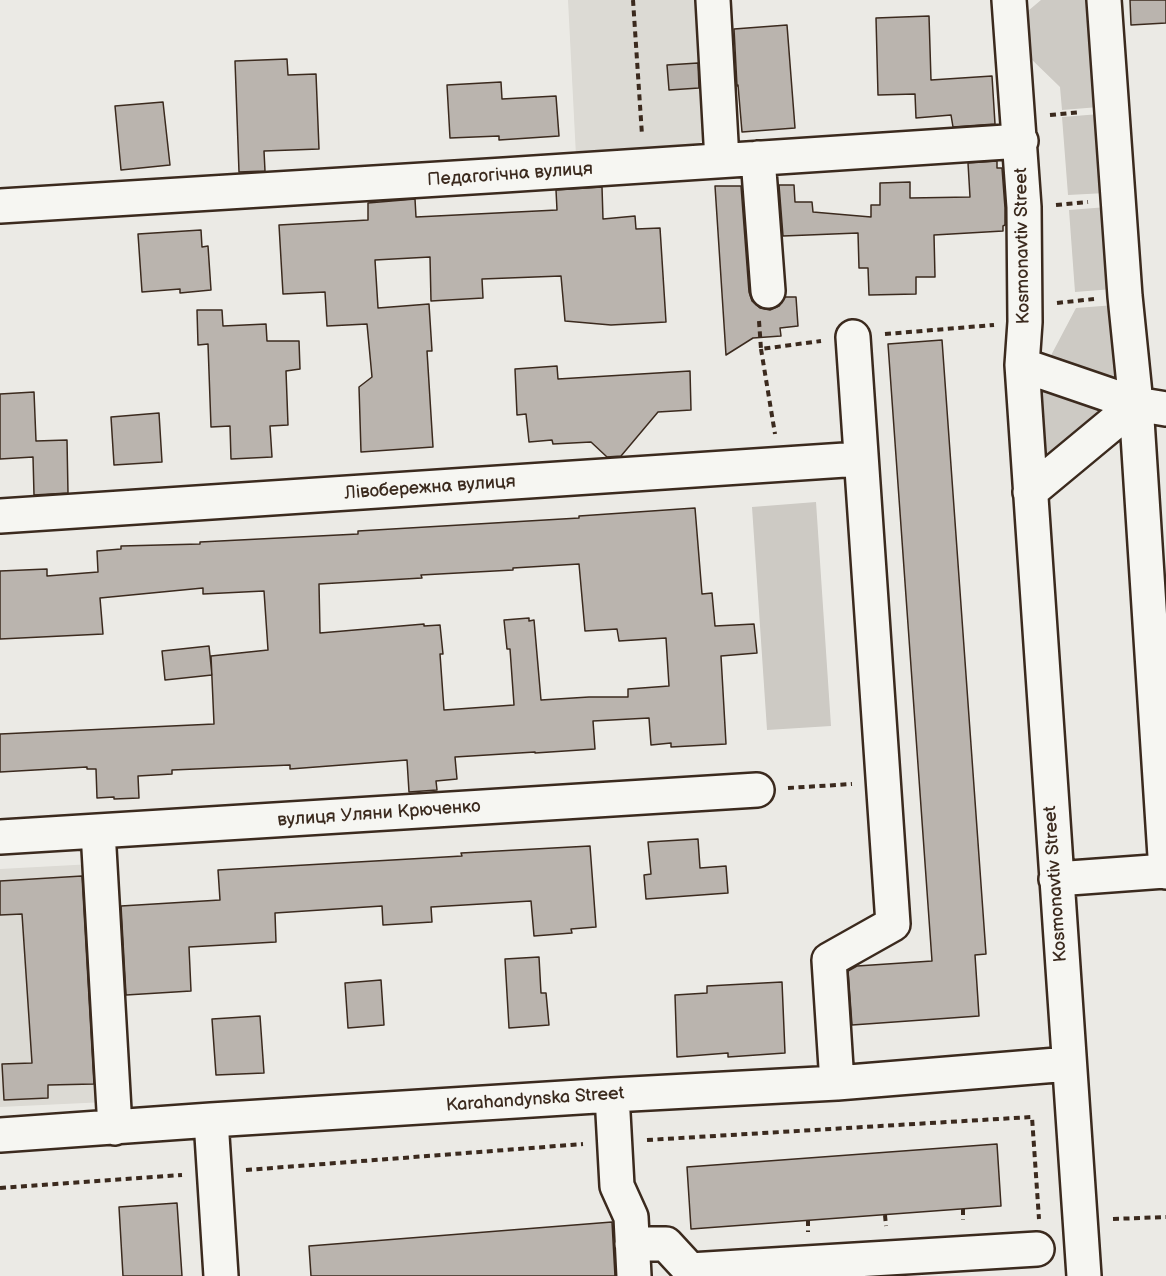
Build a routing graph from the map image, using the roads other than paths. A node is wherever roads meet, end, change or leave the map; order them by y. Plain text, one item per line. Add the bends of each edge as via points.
1 (713, 0) edge
2 (1010, 0) edge
3 (1104, 0) edge
4 (1019, 129) junction
5 (758, 158) junction
6 (722, 160) junction
7 (0, 206) edge
8 (768, 291) road end
9 (853, 337) road end
10 (1022, 365) junction
11 (1151, 406) edge
12 (860, 459) junction
13 (1030, 492) junction
14 (0, 516) edge
15 (757, 790) road end
16 (98, 831) junction
17 (0, 837) edge
18 (1166, 872) edge
19 (1056, 879) junction
20 (1069, 1064) junction
21 (837, 1083) junction
22 (612, 1095) junction
23 (211, 1120) junction
24 (115, 1128) junction
25 (0, 1135) edge
26 (1038, 1236) road end
27 (632, 1244) junction
28 (221, 1276) edge
29 (634, 1276) edge
30 (1084, 1276) edge

1 - 6 street
2 - 4 street, Kosmonavtiv Street
3 - 11 street via 1125,296
4 - 5 street, Педагогічна вулиця
4 - 10 street, Kosmonavtiv Street via 1024,207
5 - 6 street, Педагогічна вулиця
5 - 8 street
6 - 7 street, Педагогічна вулиця
9 - 12 street
10 - 11 street
10 - 13 street, Kosmonavtiv Street
11 - 13 street
11 - 18 street
12 - 14 street, Лівобережна вулиця
12 - 21 street via 893,924 829,960
13 - 19 street, Kosmonavtiv Street
15 - 16 street, вулиця Уляни Крюченко
16 - 17 street, вулиця Уляни Крюченко
16 - 24 street
18 - 19 street
19 - 20 street, Kosmonavtiv Street
20 - 21 street, Karahandynska Street
20 - 30 street, Kosmonavtiv Street
21 - 22 street, Karahandynska Street
22 - 23 street, Karahandynska Street
22 - 27 street via 617,1186 631,1217
23 - 24 street, Karahandynska Street
23 - 28 street
24 - 25 street, Karahandynska Street
26 - 27 street via 690,1270 666,1244
27 - 29 street

